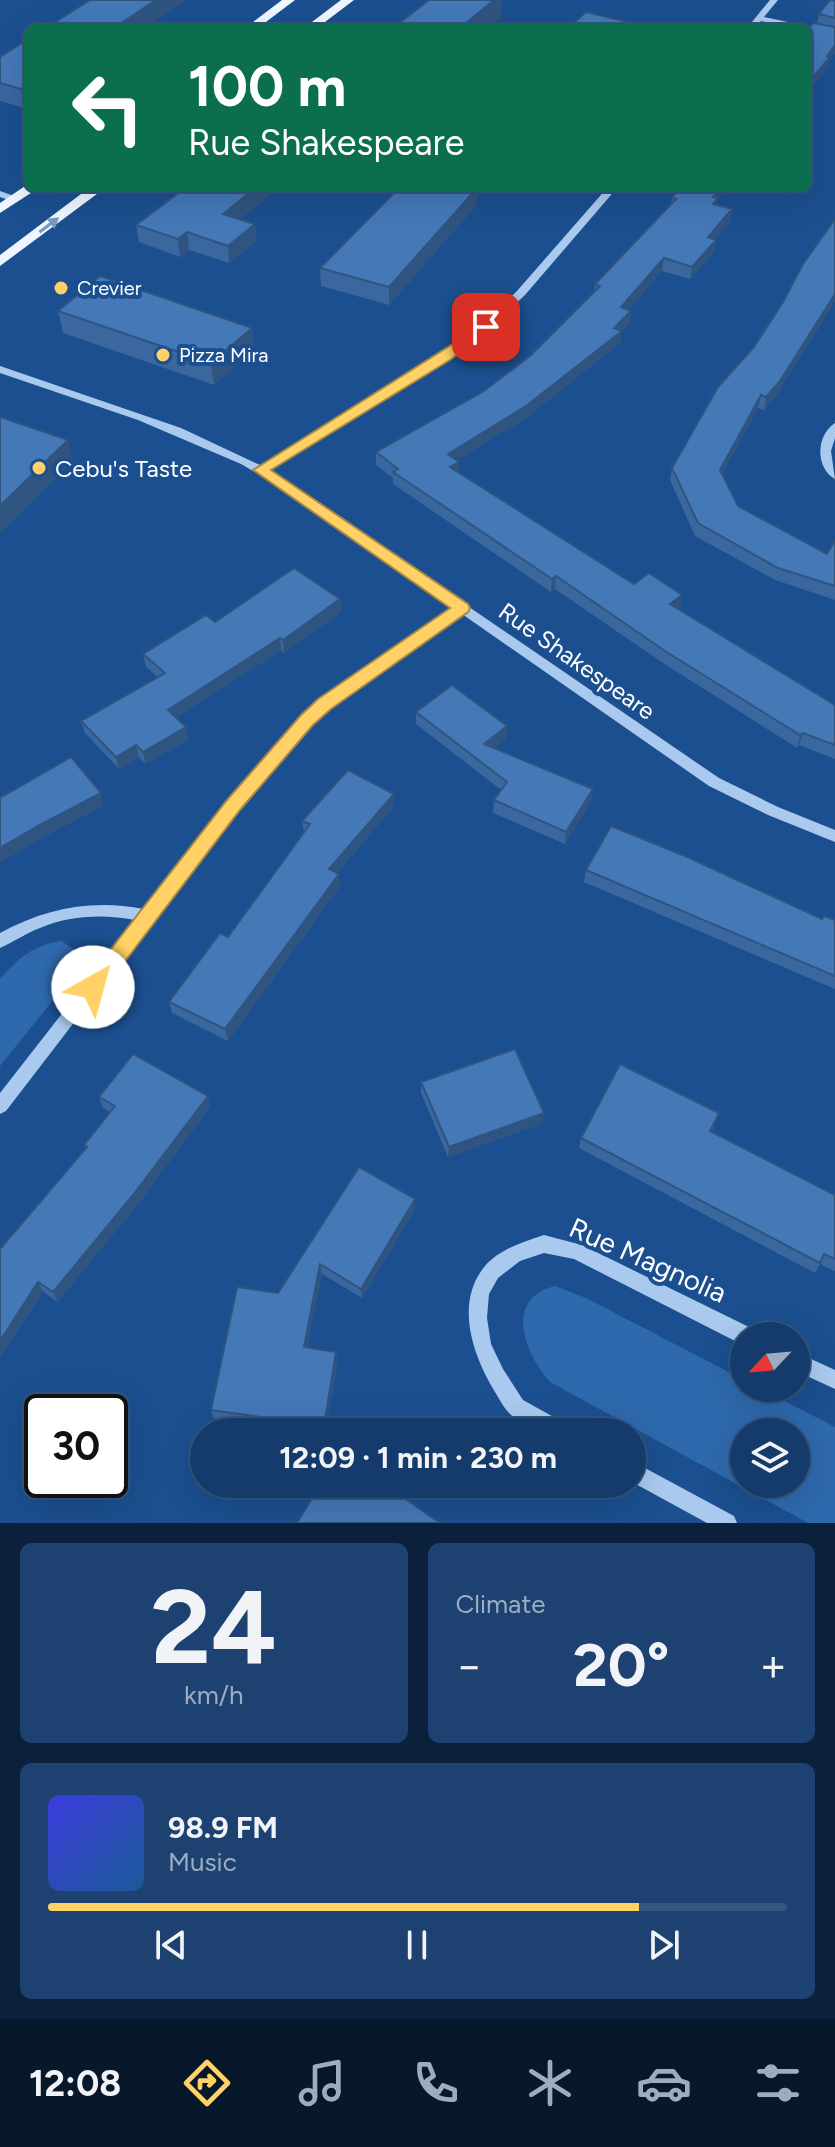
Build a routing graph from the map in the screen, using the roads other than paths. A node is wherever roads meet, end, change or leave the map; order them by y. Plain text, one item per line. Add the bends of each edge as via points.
1 (289, 0) edge
2 (348, 0) edge
3 (774, 0) edge
4 (759, 18) junction
5 (256, 24) edge
6 (315, 24) edge
7 (754, 24) edge
8 (786, 24) edge
9 (93, 192) edge
10 (609, 192) edge
11 (7, 196) edge
12 (0, 209) edge
13 (0, 262) edge
14 (0, 369) edge
15 (835, 427) edge
16 (261, 470) junction
17 (835, 475) edge
18 (462, 608) junction
19 (835, 836) edge
20 (149, 916) junction
21 (0, 941) edge
22 (0, 1106) edge
23 (730, 1328) edge
24 (810, 1368) edge
25 (835, 1380) edge
26 (536, 1418) edge
27 (646, 1479) edge
28 (727, 1523) edge

1 - 5 main road
2 - 6 main road
3 - 4 street
4 - 7 street
4 - 8 street
13 -> 9 main road
10 - 16 street via 521,293 475,336
11 - 12 main road
14 - 16 street, Rue Shakespeare via 180,432
15 - 17 street via 825,444
16 - 18 street, Rue Shakespeare
18 - 19 street, Rue Shakespeare via 714,782
18 - 20 street via 307,720 233,805
20 - 21 street via 119,909 84,910 23,927
20 - 22 street
23 - 26 street, Rue Magnolia via 576,1251 544,1244 515,1254 492,1272 480,1292 478,1318 482,1345 496,1376 516,1407
24 - 25 street
27 - 28 street

